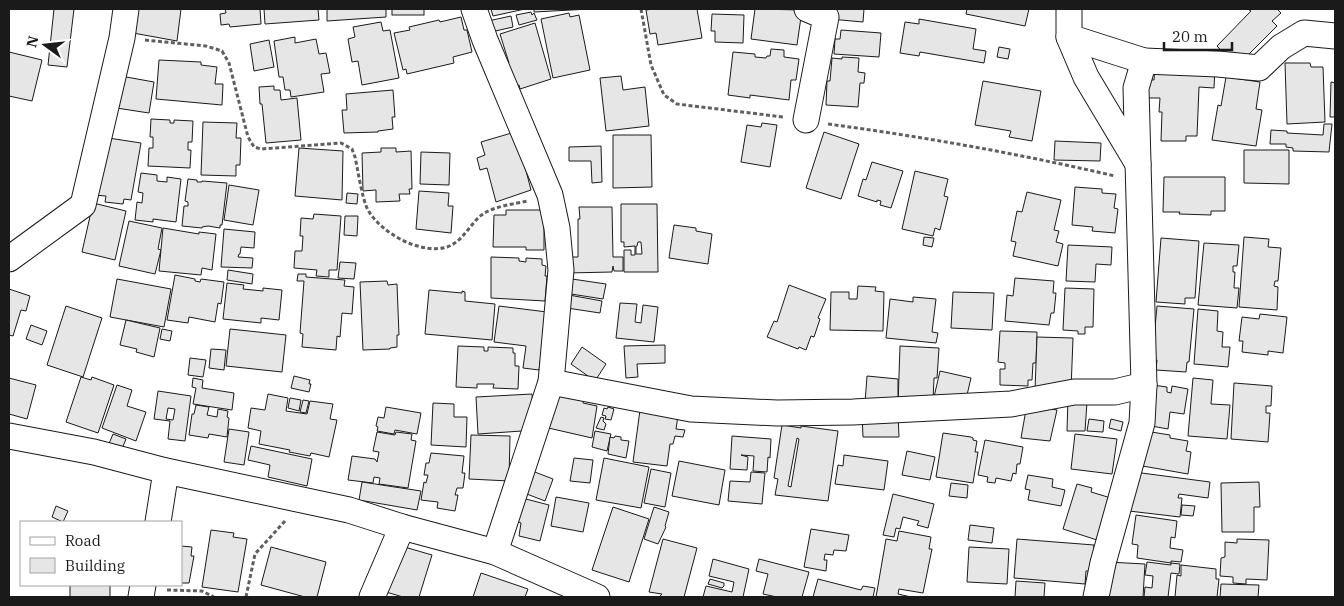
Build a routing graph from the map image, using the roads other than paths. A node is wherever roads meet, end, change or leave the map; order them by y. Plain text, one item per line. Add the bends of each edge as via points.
1 (126, 9) edge
2 (474, 9) edge
3 (807, 9) edge
4 (1069, 9) edge
5 (1335, 36) edge
6 (1069, 37) junction
7 (1144, 62) junction
8 (806, 120) road end
9 (1139, 174) junction
10 (9, 259) edge
11 (551, 382) junction
12 (1144, 385) junction
13 (9, 436) edge
14 (166, 470) junction
15 (158, 521) edge
16 (402, 526) junction
17 (495, 552) junction
18 (372, 597) edge
19 (597, 597) edge
20 (1096, 597) edge

1 - 10 street via 83,205
2 - 11 street via 550,195 557,228 560,270
3 - 8 street via 826,17
4 - 6 street
5 - 7 street via 1304,33 1281,47 1259,68
6 - 7 street
6 - 9 street via 1086,77
7 - 9 street via 1136,88
9 - 12 street
11 - 12 street via 691,409 777,413 1011,404 1074,392 1115,392
11 - 17 street
12 - 20 street via 1142,423
13 - 14 street
14 - 15 street
14 - 16 street via 349,510
16 - 17 street
16 - 18 street
17 - 19 street

